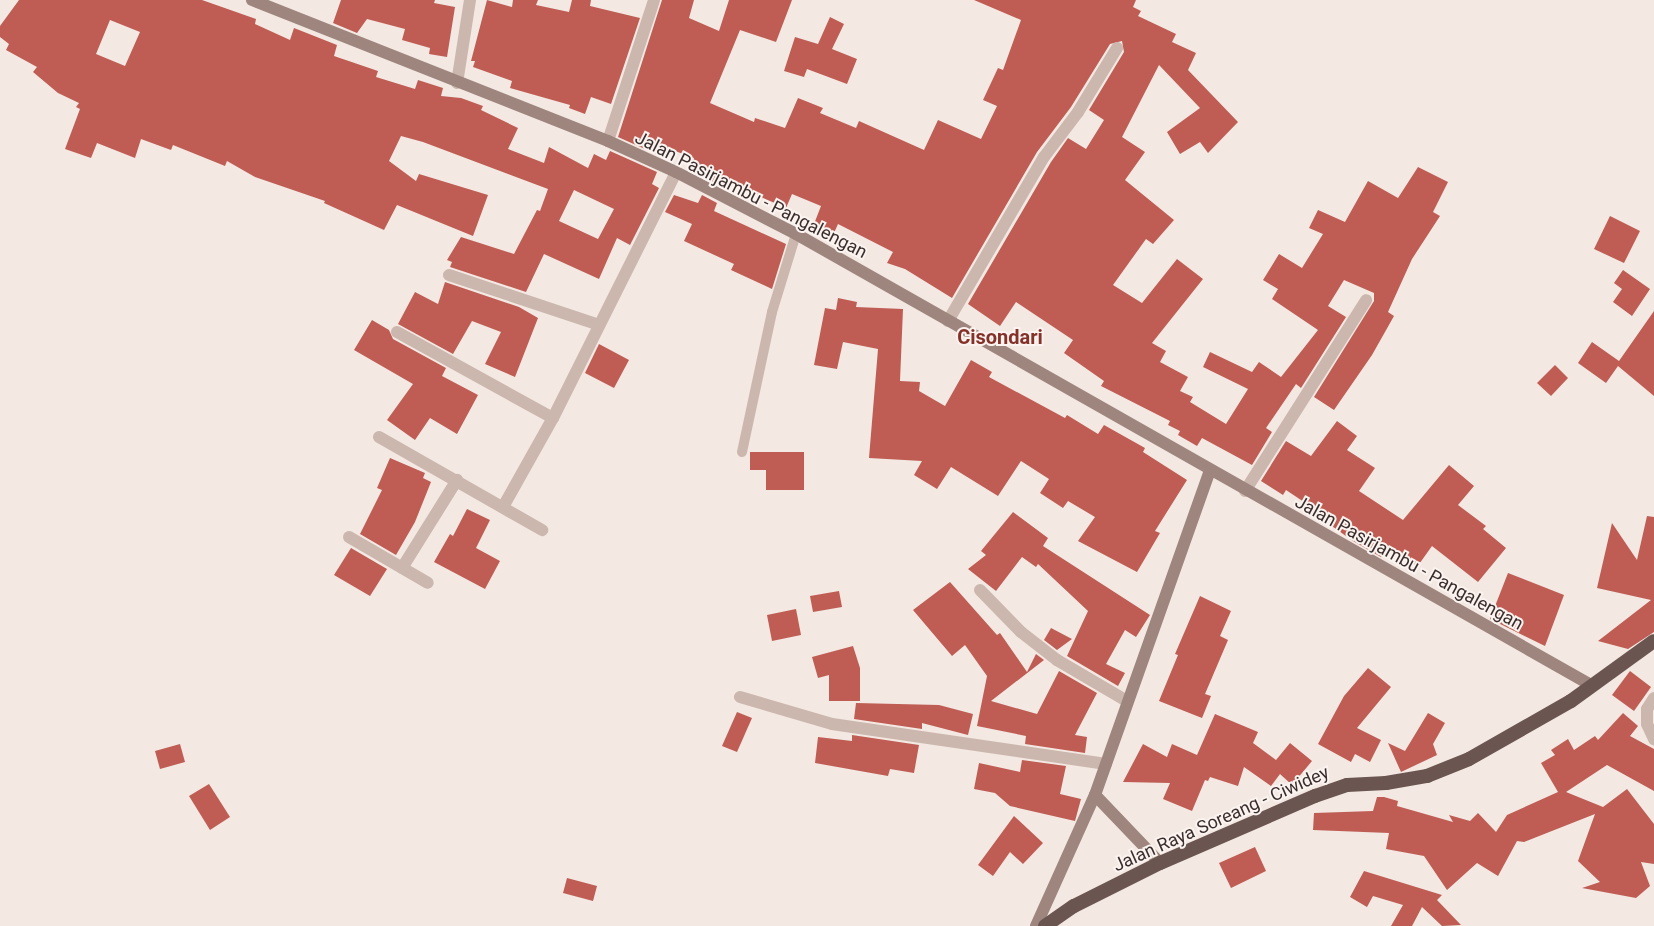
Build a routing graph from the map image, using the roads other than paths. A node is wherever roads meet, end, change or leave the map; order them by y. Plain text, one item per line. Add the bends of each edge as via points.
1 (252, 0) edge
2 (470, 0) edge
3 (654, 0) edge
4 (1117, 48) dead end
5 (457, 83) junction
6 (608, 141) junction
7 (676, 172) junction
8 (796, 234) junction
9 (448, 275) dead end
10 (1366, 300) dead end
11 (948, 320) junction
12 (599, 325) junction
13 (397, 332) dead end
14 (553, 418) junction
15 (379, 437) dead end
16 (742, 452) dead end
17 (1210, 470) junction
18 (457, 480) junction
19 (1245, 491) junction
20 (503, 507) junction
21 (542, 530) dead end
22 (349, 537) dead end
23 (402, 568) junction
24 (428, 583) dead end
25 (980, 590) dead end
26 (1654, 641) edge
27 (1591, 685) junction
28 (740, 697) dead end
29 (1654, 698) edge
30 (1128, 701) junction
31 (1654, 739) edge
32 (1106, 764) junction
33 (1095, 795) junction
34 (1160, 863) junction
35 (1036, 926) edge
36 (1045, 926) edge

1 - 5 main road, Jalan Pasirjambu - Pangalengan
2 - 5 street
3 - 6 street
4 - 11 street via 1078,112 1044,157
5 - 6 main road, Jalan Pasirjambu - Pangalengan
6 - 7 main road, Jalan Pasirjambu - Pangalengan
7 - 8 main road, Jalan Pasirjambu - Pangalengan
7 - 12 street
8 - 11 main road, Jalan Pasirjambu - Pangalengan
8 - 16 lane via 772,312
9 - 12 street
10 - 19 street
11 - 17 main road, Jalan Pasirjambu - Pangalengan
12 - 14 street
13 - 14 street
14 - 20 street
15 - 18 street
17 - 19 main road, Jalan Pasirjambu - Pangalengan
17 - 30 main road
18 - 20 street
18 - 23 street
19 - 27 main road, Jalan Pasirjambu - Pangalengan
20 - 21 street
22 - 23 street
23 - 24 street
25 - 30 street via 1021,632 1058,660
26 - 27 highway, Jalan Raya Soreang - Ciwidey
27 - 34 highway, Jalan Raya Soreang - Ciwidey via 1512,737 1469,760 1427,776 1347,785
28 - 32 street via 832,724
29 - 31 street via 1647,717
30 - 32 main road
32 - 33 main road
33 - 34 main road
33 - 35 main road
34 - 36 highway, Jalan Raya Soreang - Ciwidey via 1074,906

